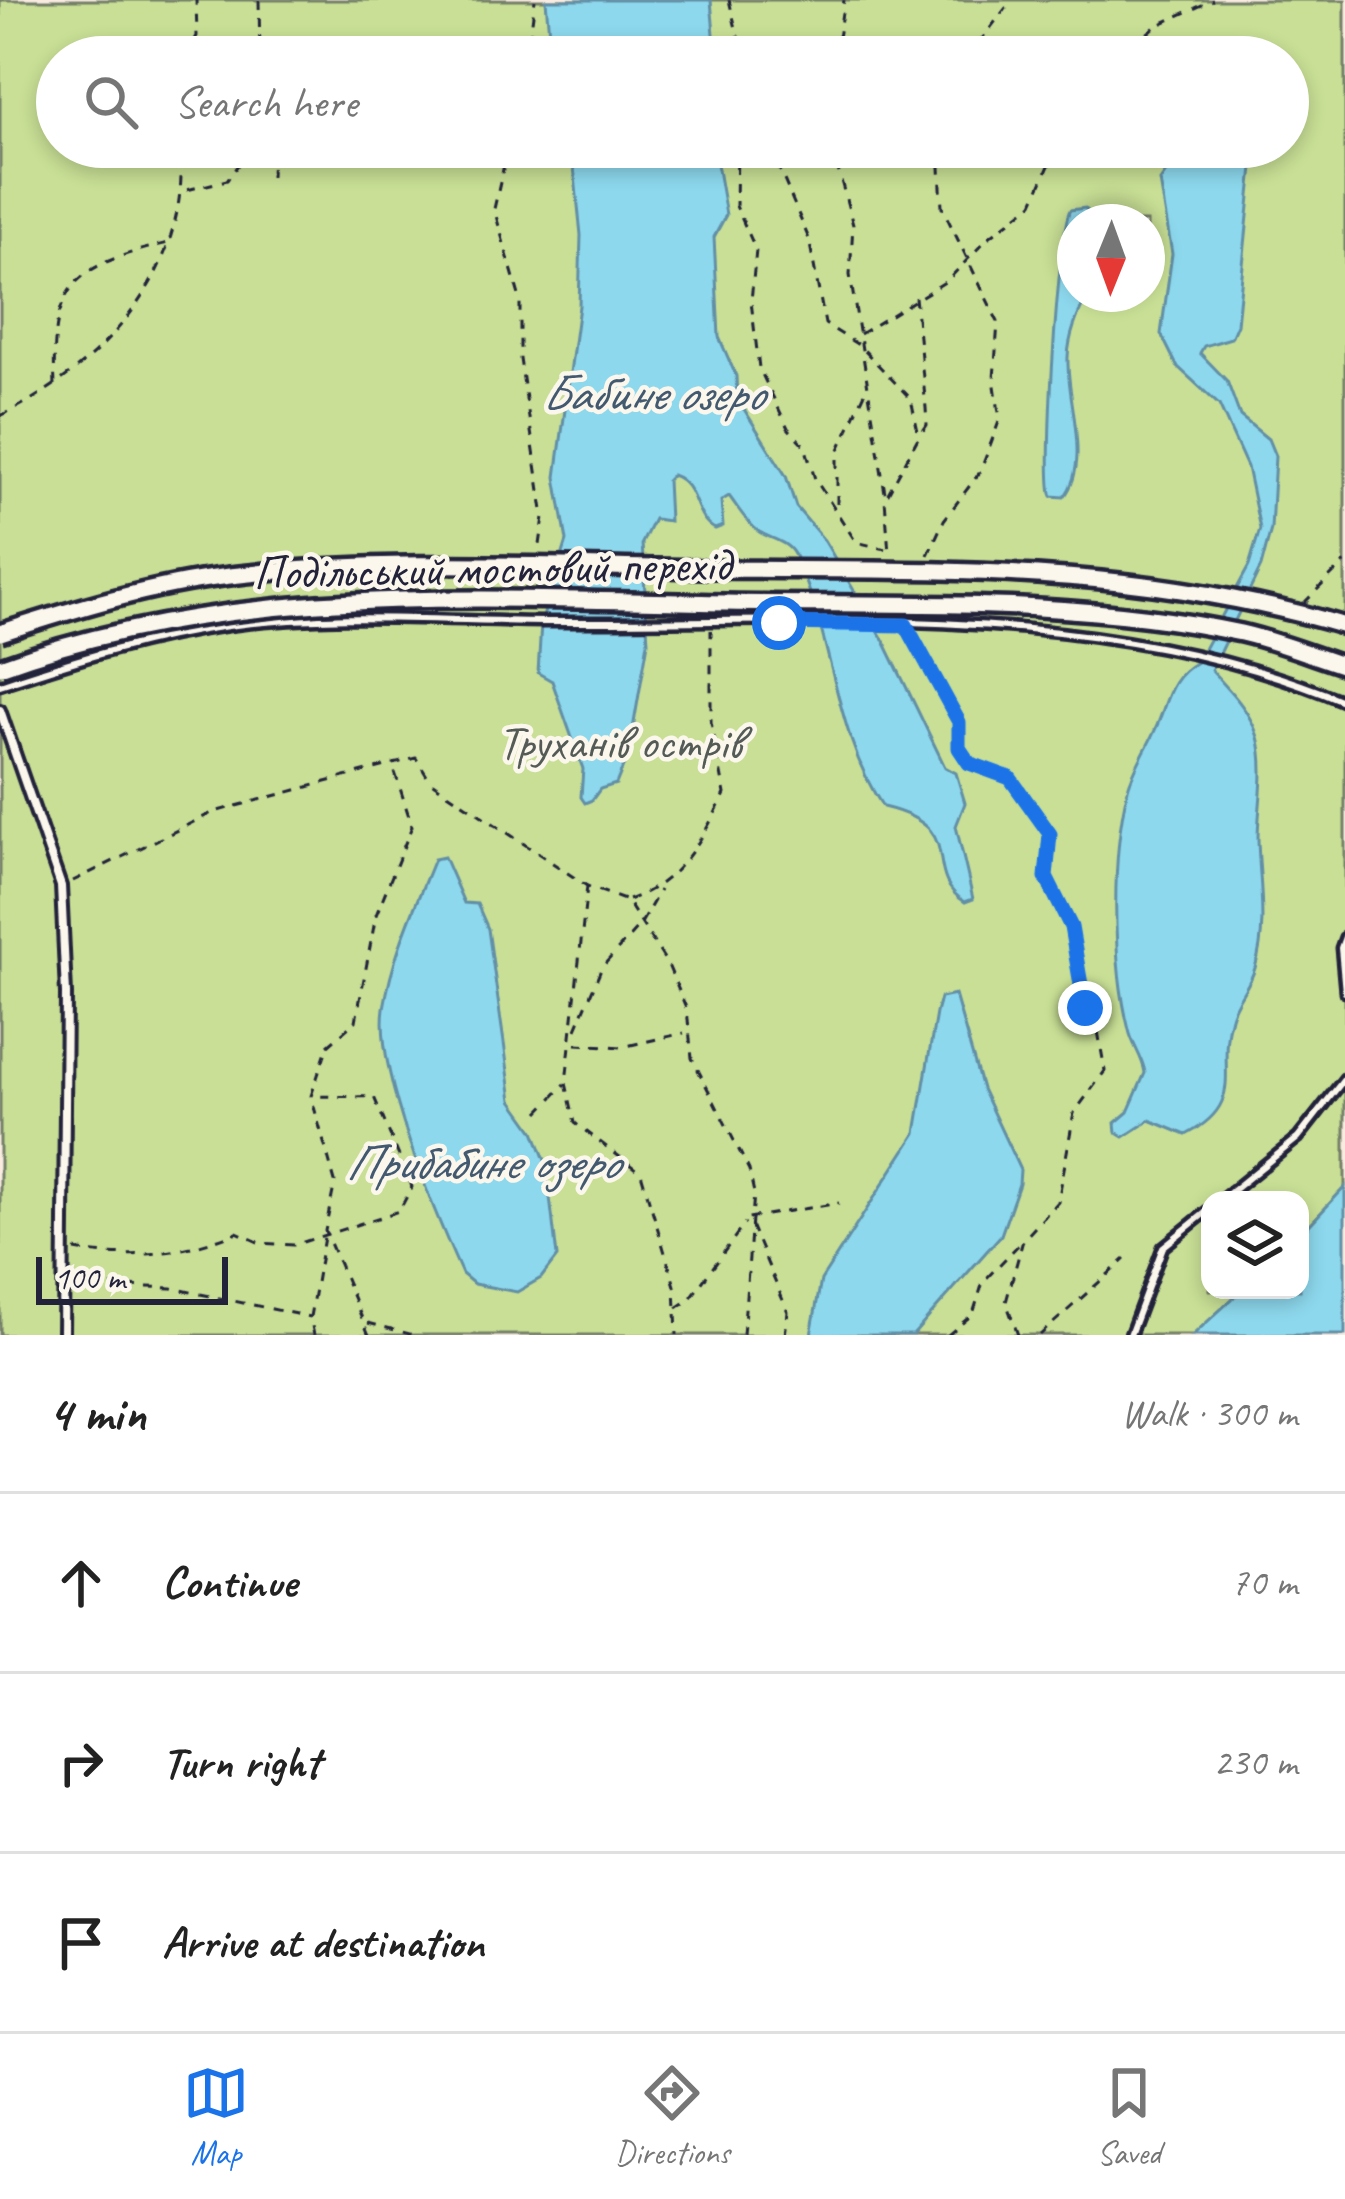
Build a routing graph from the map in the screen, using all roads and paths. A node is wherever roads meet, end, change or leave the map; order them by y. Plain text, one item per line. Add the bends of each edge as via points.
1 (196, 0) edge
2 (259, 0) edge
3 (535, 0) edge
4 (729, 0) edge
5 (844, 0) edge
6 (1012, 0) edge
7 (1213, 0) edge
8 (197, 36) edge
9 (260, 36) edge
10 (530, 36) edge
11 (738, 36) edge
12 (838, 36) edge
13 (984, 36) edge
14 (1144, 36) edge
15 (182, 168) edge
16 (235, 168) edge
17 (272, 168) edge
18 (503, 168) edge
19 (737, 168) edge
20 (779, 168) edge
21 (838, 168) edge
22 (940, 168) edge
23 (1048, 168) edge
24 (272, 177) dead end
25 (184, 192) junction
26 (169, 243) junction
27 (966, 264) junction
28 (915, 297) junction
29 (859, 334) junction
30 (860, 346) junction
31 (55, 387) junction
32 (867, 387) junction
33 (0, 416) edge
34 (919, 436) junction
35 (885, 499) junction
36 (837, 506) junction
37 (888, 550) junction
38 (926, 558) dead end
39 (538, 559) dead end
40 (1345, 564) edge
41 (893, 572) dead end
42 (1345, 574) edge
43 (712, 623) junction
44 (906, 625) junction
45 (1345, 626) edge
46 (0, 633) edge
47 (1345, 666) edge
48 (0, 667) edge
49 (0, 685) edge
50 (1345, 702) edge
51 (0, 710) edge
52 (392, 764) junction
53 (61, 886) junction
54 (586, 886) junction
55 (660, 889) junction
56 (627, 901) junction
57 (640, 925) junction
58 (1345, 937) edge
59 (1345, 992) edge
60 (688, 1032) junction
61 (574, 1035) junction
62 (574, 1044) junction
63 (1345, 1078) edge
64 (566, 1082) junction
65 (311, 1096) junction
66 (539, 1112) dead end
67 (1232, 1191) edge
68 (839, 1203) dead end
69 (1201, 1216) edge
70 (748, 1218) junction
71 (326, 1231) junction
72 (1023, 1240) junction
73 (60, 1247) junction
74 (1125, 1259) dead end
75 (61, 1283) junction
76 (675, 1309) junction
77 (310, 1317) junction
78 (367, 1322) junction
79 (63, 1335) edge
80 (314, 1335) edge
81 (369, 1335) edge
82 (414, 1335) edge
83 (677, 1335) edge
84 (743, 1335) edge
85 (785, 1335) edge
86 (948, 1335) edge
87 (1018, 1335) edge
88 (1040, 1335) edge
89 (1130, 1335) edge

1 - 8 path
2 - 9 path
3 - 10 path
4 - 11 path
5 - 12 path
6 - 13 path
7 - 14 path
15 - 25 path
16 - 25 path via 227,180
17 - 24 path
18 - 39 path via 494,209 520,299 520,358 544,517
19 - 36 path via 736,206 756,250 759,368
20 - 30 path via 809,239 825,324
21 - 29 path via 854,225 850,275
22 - 27 path via 942,207
23 - 27 path via 1033,203
25 - 26 path
26 - 31 path via 160,269 106,343
26 - 31 path via 86,270 59,305
27 - 28 path
27 - 38 path via 998,322 1000,419 980,472
28 - 29 path
28 - 34 path via 927,425
29 - 30 path
30 - 32 path
30 - 34 path via 911,399
31 - 33 path
32 - 35 path
32 - 36 path via 837,454
34 - 35 path
35 - 37 path
36 - 37 path via 856,542
37 - 41 path
40 - 42 path
43 - 44 lane
43 - 49 lane via 231,626 120,646
43 - 55 path via 711,722 725,794
44 - 50 lane via 1190,653
44 - 72 path via 959,722 959,748 969,763 1010,778 1050,834 1046,877 1071,927 1106,1072 1074,1113 1058,1202
45 - 46 main road, Подільський мостовий перехід, bridge via 1150,582 1016,572 371,567 226,576
47 - 48 main road, Подільський мостовий перехід, bridge via 1246,634 1078,610 478,598 239,608 129,628
51 - 53 street
52 - 53 path via 214,812
52 - 54 path via 416,758 430,781
52 - 65 path via 412,826 376,916 356,1021 328,1046
53 - 73 street
54 - 56 path
54 - 61 path
55 - 56 path
55 - 57 path
56 - 57 path
57 - 60 path via 674,980
57 - 61 path via 602,967
58 - 59 lane
60 - 62 path via 622,1047
60 - 70 path via 692,1058 749,1171
61 - 62 path
62 - 64 path
63 - 67 lane via 1298,1138
64 - 66 path
64 - 76 path via 574,1123 640,1173
65 - 71 path via 335,1182
65 - 71 path via 374,1097 412,1187 399,1210 352,1230
68 - 70 path
69 - 89 lane via 1163,1247
70 - 76 path via 691,1299
70 - 84 path
70 - 85 path via 788,1312
71 - 73 path via 294,1245 237,1232 138,1257
71 - 77 path
71 - 78 path
72 - 86 path via 983,1282 973,1314
72 - 87 path via 1006,1302
73 - 75 street
74 - 88 path
75 - 77 path via 172,1288
75 - 79 street
76 - 83 path
77 - 80 path
78 - 81 path
78 - 82 path

